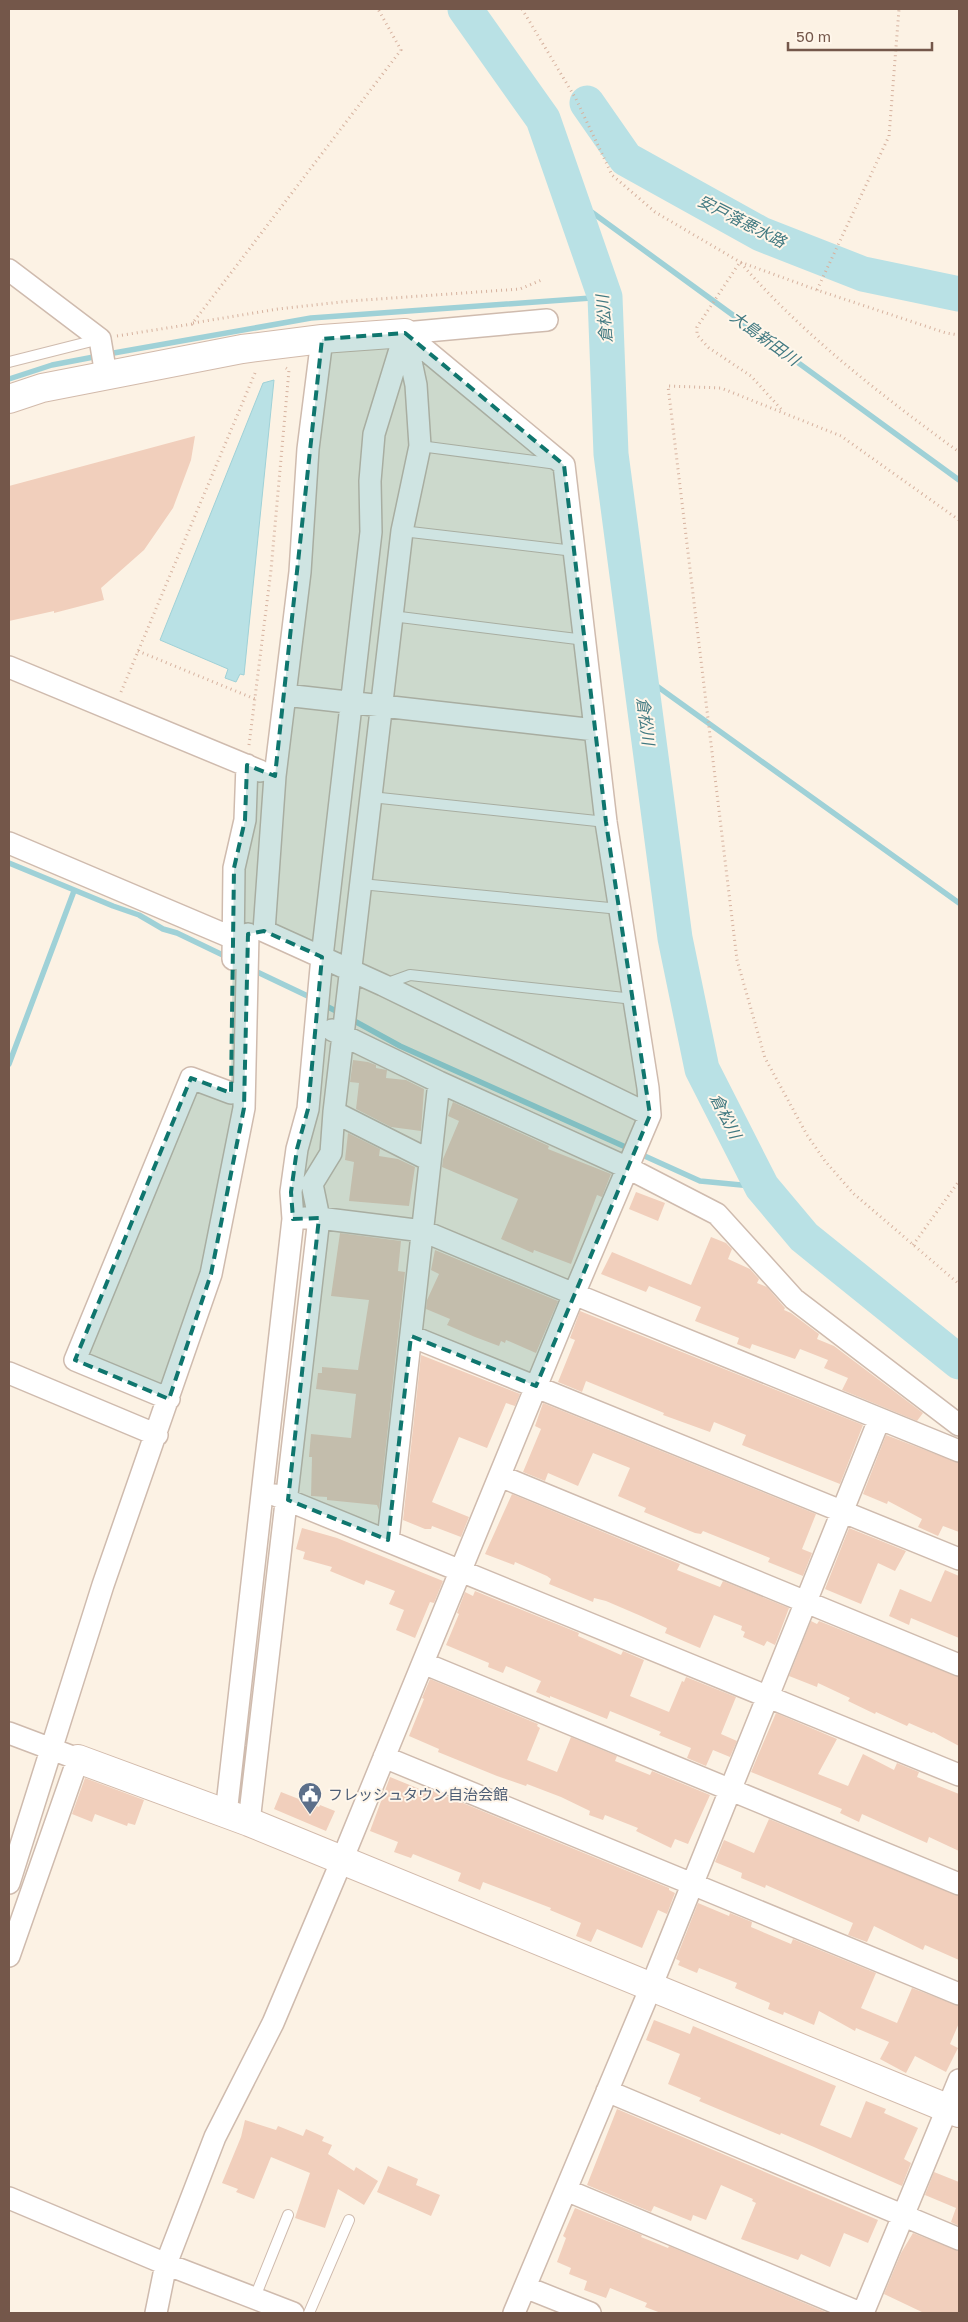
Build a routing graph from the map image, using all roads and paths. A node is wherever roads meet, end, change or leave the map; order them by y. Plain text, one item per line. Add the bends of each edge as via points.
1 (378, 9) edge
2 (522, 9) edge
3 (899, 9) edge
4 (740, 262) junction
5 (9, 270) edge
6 (544, 279) dead end
7 (817, 290) junction
8 (547, 320) dead end
9 (192, 324) junction
10 (405, 333) junction
11 (959, 335) edge
12 (100, 339) junction
13 (322, 339) junction
14 (9, 362) edge
15 (278, 369) dead end
16 (262, 372) dead end
17 (106, 375) junction
18 (9, 399) edge
19 (782, 411) junction
20 (420, 446) junction
21 (959, 452) edge
22 (564, 465) junction
23 (959, 520) edge
24 (402, 531) junction
25 (574, 551) junction
26 (392, 616) junction
27 (585, 640) junction
28 (138, 651) junction
29 (9, 667) edge
30 (286, 695) junction
31 (255, 699) junction
32 (352, 703) junction
33 (382, 706) junction
34 (113, 710) junction
35 (595, 730) junction
36 (247, 765) junction
37 (274, 776) junction
38 (371, 797) junction
39 (606, 822) junction
40 (9, 843) edge
41 (361, 884) junction
42 (620, 909) junction
43 (248, 934) junction
44 (322, 957) junction
45 (350, 970) junction
46 (383, 985) junction
47 (634, 998) junction
48 (316, 1024) junction
49 (343, 1035) junction
50 (438, 1082) junction
51 (231, 1093) junction
52 (334, 1112) junction
53 (650, 1115) junction
54 (297, 1149) junction
55 (332, 1153) junction
56 (429, 1160) junction
57 (628, 1168) junction
58 (959, 1181) edge
59 (319, 1218) junction
60 (294, 1219) junction
61 (423, 1230) junction
62 (913, 1245) junction
63 (959, 1284) edge
64 (574, 1294) junction
65 (412, 1336) junction
66 (9, 1373) edge
67 (536, 1386) junction
68 (163, 1397) junction
69 (879, 1420) junction
70 (959, 1425) edge
71 (157, 1435) junction
72 (959, 1451) edge
73 (500, 1476) junction
74 (263, 1490) junction
75 (288, 1500) junction
76 (842, 1512) junction
77 (388, 1540) junction
78 (959, 1559) edge
79 (461, 1570) junction
80 (806, 1602) junction
81 (423, 1663) junction
82 (959, 1665) edge
83 (768, 1695) junction
84 (9, 1733) edge
85 (52, 1751) junction
86 (384, 1757) junction
87 (78, 1759) junction
88 (959, 1775) edge
89 (730, 1789) junction
90 (238, 1818) junction
91 (342, 1860) junction
92 (9, 1883) edge
93 (693, 1883) junction
94 (959, 1884) edge
95 (9, 1956) edge
96 (651, 1987) junction
97 (959, 1994) edge
98 (959, 2080) edge
99 (607, 2091) junction
100 (953, 2110) edge
101 (566, 2190) junction
102 (9, 2198) edge
103 (288, 2215) dead end
104 (904, 2215) junction
105 (349, 2220) dead end
106 (959, 2238) edge
107 (166, 2264) junction
108 (525, 2287) junction
109 (255, 2297) junction
110 (156, 2313) edge
111 (293, 2313) edge
112 (309, 2313) edge
113 (514, 2313) edge
114 (590, 2313) edge
115 (862, 2313) edge

1 - 9 path via 401,50
2 - 4 path via 576,98 612,175 655,212
3 - 7 path via 889,136
4 - 7 path
4 - 19 path via 697,327 697,335 709,348 752,376
4 - 21 path via 770,297 890,402
5 - 12 street
6 - 9 path via 520,289 350,301
7 - 11 path
8 - 10 street
9 - 12 path
10 - 13 street
10 - 20 street via 416,385
10 - 22 street
10 - 32 street via 374,434 370,481 371,532
12 - 14 lane
12 - 17 street
13 - 17 street via 242,349
13 - 30 street via 308,449 300,572
15 - 31 path via 286,367 289,370 271,570
16 - 28 path via 254,373
17 - 18 street via 42,388
19 - 23 path via 841,436
19 - 62 path via 720,388 668,386 737,960 765,1058 807,1136 854,1194
20 - 22 lane
20 - 24 street
22 - 25 street
24 - 25 lane
24 - 26 street
25 - 27 street
26 - 27 lane
26 - 33 street
27 - 35 street
28 - 31 path
28 - 34 path
29 - 34 street
30 - 32 street
30 - 37 street
31 - 36 path
32 - 33 street
32 - 44 street
33 - 35 street
33 - 38 street
34 - 36 street
35 - 39 street
36 - 37 street
36 - 43 street via 245,820 234,868
37 - 43 street
38 - 39 lane
38 - 41 street
39 - 42 street
40 - 43 street
41 - 42 lane
41 - 45 street
42 - 47 street
43 - 44 street
43 - 51 street
43 - 68 street via 244,1108 211,1274
44 - 45 street
44 - 48 street
45 - 46 street
45 - 49 street
46 - 47 lane via 410,975
46 - 53 street
47 - 53 street
48 - 49 street
48 - 54 street via 308,1109
49 - 50 street
49 - 52 street
50 - 56 street
50 - 57 street
51 - 68 street via 198,1267
51 - 68 street via 191,1078 75,1360
52 - 55 street
52 - 56 street
53 - 57 street
54 - 55 street
54 - 60 street via 291,1192
55 - 59 street via 312,1184
56 - 61 street
57 - 64 street
57 - 70 street via 717,1214 794,1299
58 - 62 path
59 - 60 street
59 - 61 street
59 - 75 street
60 - 74 street
61 - 64 street
61 - 65 street
62 - 63 path
64 - 67 street
64 - 69 street
65 - 67 street
65 - 77 street
66 - 71 street
67 - 73 street
67 - 76 street
68 - 71 street
69 - 72 street
69 - 76 street
71 - 85 street via 103,1586
73 - 79 street
73 - 80 street
74 - 75 street
74 - 90 street
75 - 77 street
75 - 90 street
76 - 78 street
76 - 80 street
77 - 79 street
79 - 81 street
79 - 83 street
80 - 82 street
80 - 83 street
81 - 86 street
81 - 89 street
83 - 88 street
83 - 89 street
84 - 85 street
85 - 87 street
85 - 92 street
86 - 91 street
86 - 93 street
87 - 90 street
87 - 95 street
89 - 93 street
89 - 94 street
90 - 91 street
91 - 96 street
91 - 107 street via 273,2023 215,2137
93 - 96 street
93 - 97 street
96 - 99 street
96 - 100 street
98 - 100 street
99 - 101 street
99 - 104 street
100 - 104 street
101 - 108 street
101 - 115 street
102 - 107 street
103 - 109 lane
104 - 106 street
104 - 115 street
105 - 112 lane
107 - 109 street
107 - 110 street
108 - 113 street
108 - 114 street
109 - 111 street

